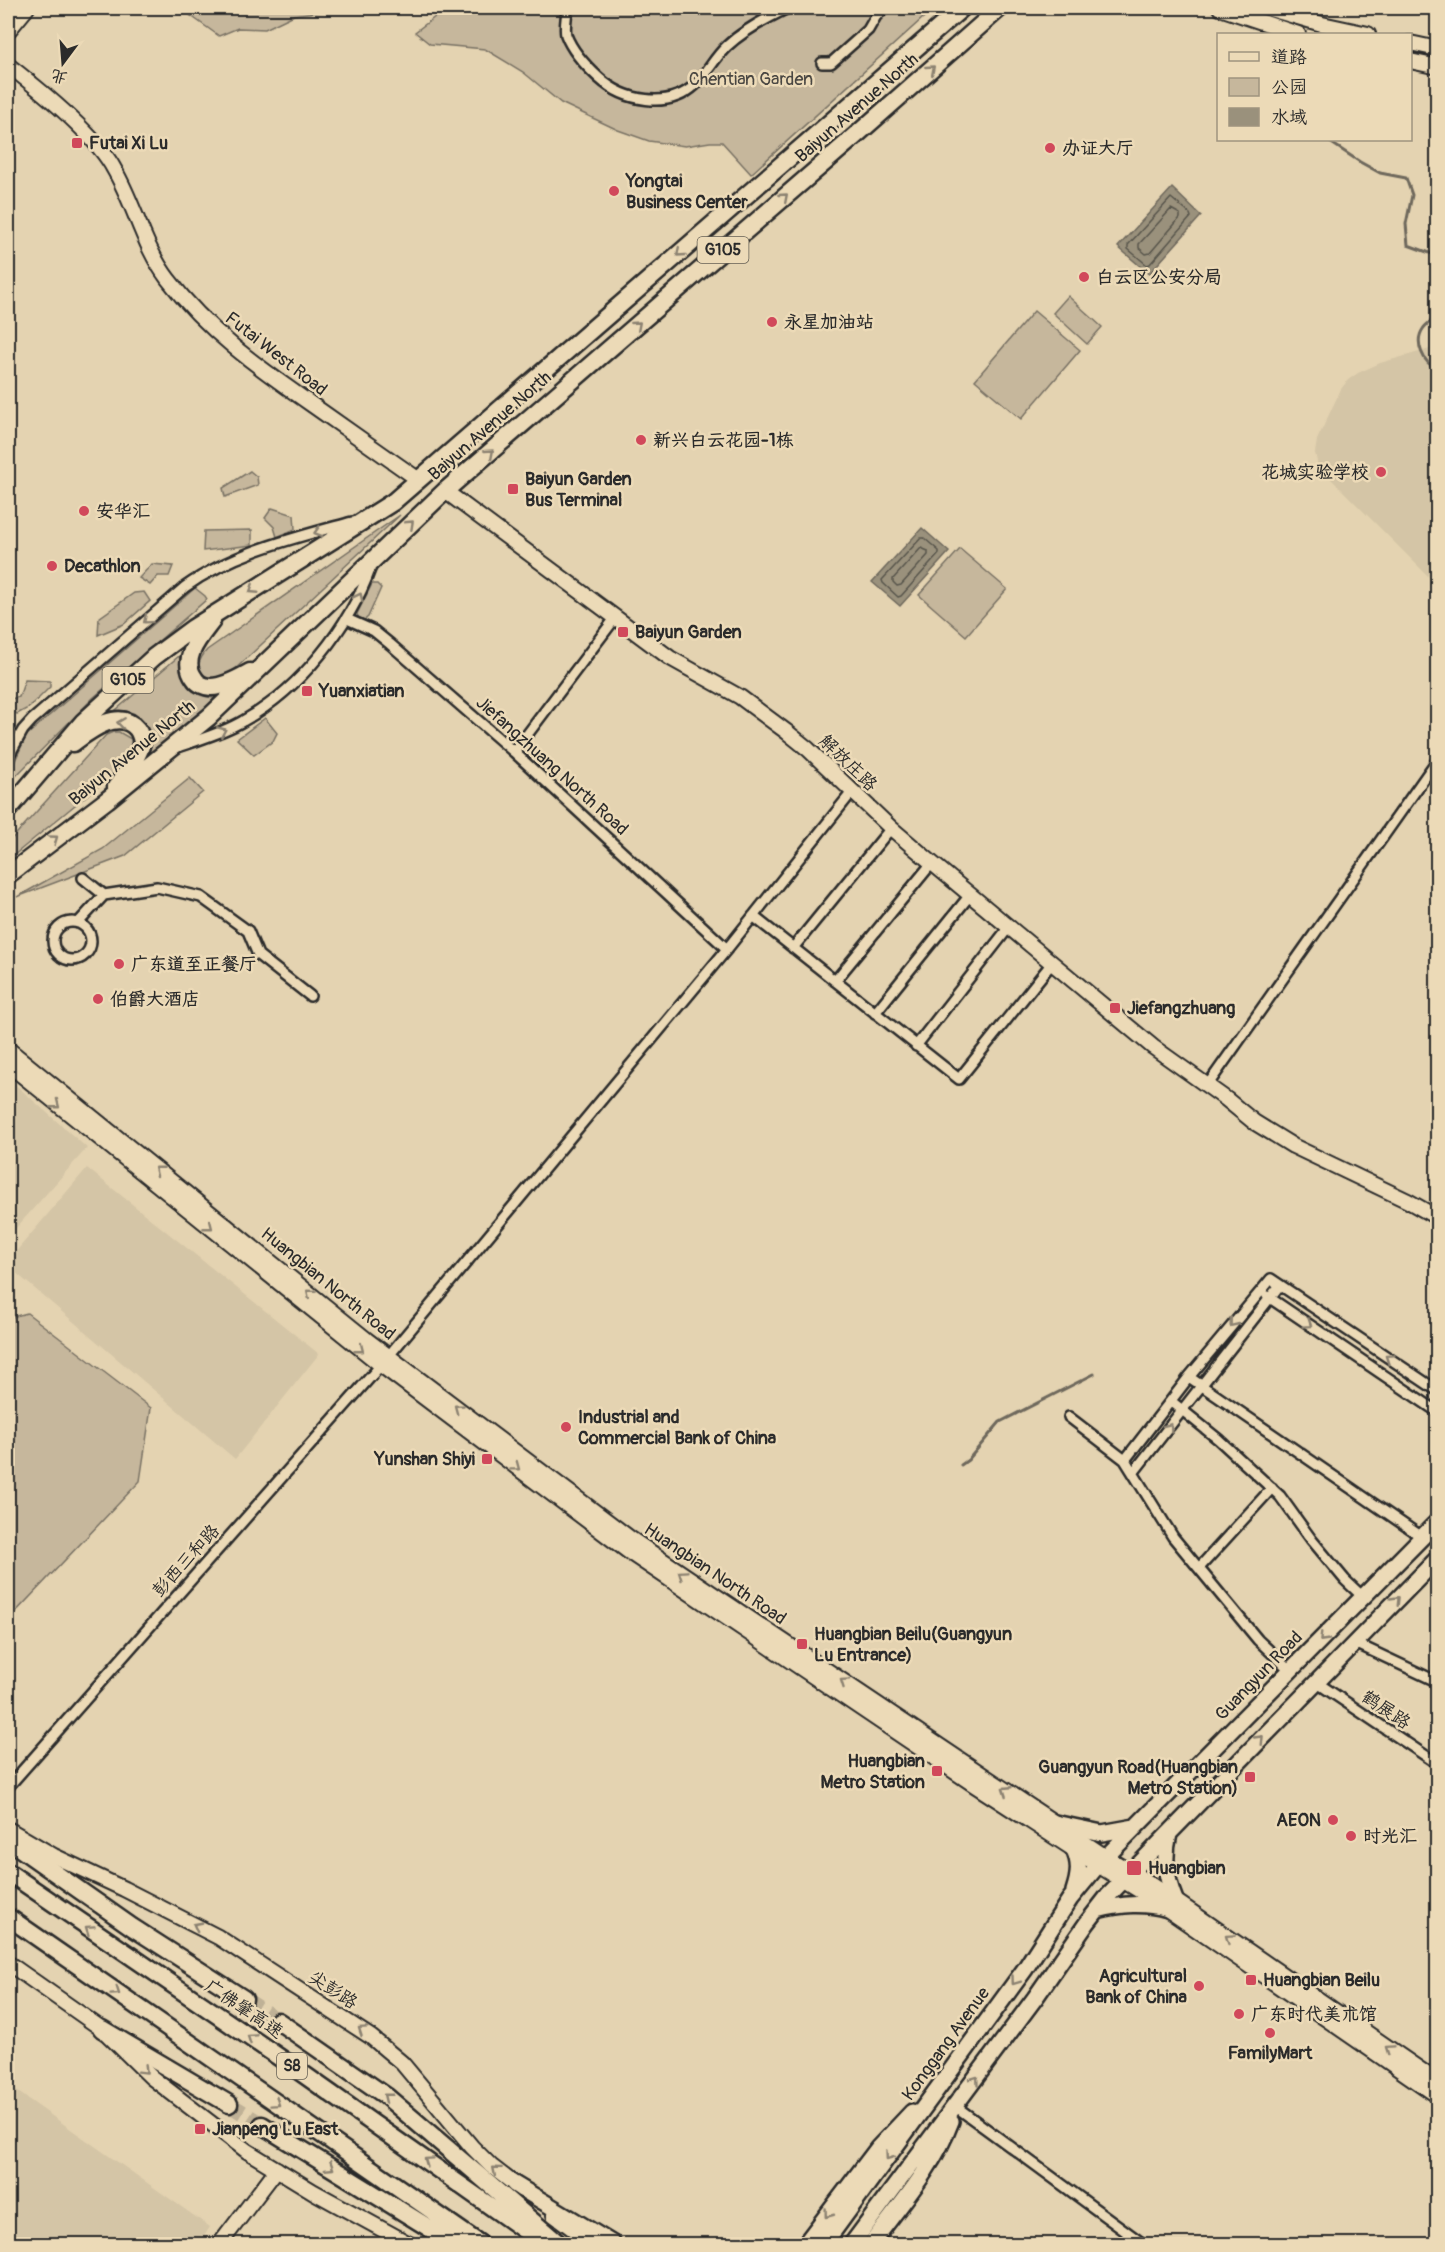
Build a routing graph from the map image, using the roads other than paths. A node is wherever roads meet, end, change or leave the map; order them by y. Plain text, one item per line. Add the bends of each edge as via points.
1 (27, 8) edge
2 (567, 8) edge
3 (788, 8) edge
4 (884, 8) edge
5 (962, 8) edge
6 (1000, 8) edge
7 (1220, 8) edge
8 (1267, 8) edge
9 (8, 31) edge
10 (1295, 33) edge
11 (1364, 33) edge
12 (1412, 43) edge
13 (1437, 49) edge
14 (1412, 61) edge
15 (822, 63) dead end
16 (8, 65) edge
17 (1437, 67) edge
18 (419, 480) junction
19 (445, 491) junction
20 (374, 515) junction
21 (374, 557) junction
22 (220, 611) junction
23 (616, 617) junction
24 (347, 619) junction
25 (267, 663) junction
26 (168, 751) junction
27 (514, 752) junction
28 (8, 757) edge
29 (1437, 759) edge
30 (48, 762) junction
31 (852, 792) junction
32 (107, 800) junction
33 (8, 810) edge
34 (891, 828) junction
35 (932, 863) junction
36 (8, 875) edge
37 (83, 878) dead end
38 (104, 895) junction
39 (970, 895) junction
40 (753, 916) junction
41 (78, 923) junction
42 (1009, 927) junction
43 (794, 948) junction
44 (727, 949) junction
45 (1052, 963) junction
46 (835, 981) junction
47 (310, 996) dead end
48 (875, 1013) junction
49 (916, 1046) junction
50 (8, 1049) edge
51 (8, 1064) edge
52 (1208, 1086) junction
53 (1437, 1218) edge
54 (1280, 1285) junction
55 (1260, 1291) junction
56 (1270, 1298) junction
57 (384, 1361) junction
58 (1190, 1377) junction
59 (1202, 1385) junction
60 (1437, 1391) edge
61 (1171, 1401) junction
62 (1437, 1412) edge
63 (1069, 1417) dead end
64 (1125, 1460) junction
65 (1133, 1473) junction
66 (1272, 1488) junction
67 (1437, 1521) edge
68 (1422, 1537) junction
69 (1437, 1558) edge
70 (1199, 1568) junction
71 (1363, 1597) junction
72 (1355, 1643) junction
73 (1291, 1671) junction
74 (1316, 1682) junction
75 (1437, 1682) edge
76 (1437, 1764) edge
77 (8, 1786) edge
78 (1176, 1786) junction
79 (1196, 1806) junction
80 (1055, 1823) junction
81 (1136, 1827) junction
82 (8, 1829) edge
83 (1169, 1834) junction
84 (8, 1840) edge
85 (1073, 1848) junction
86 (1102, 1861) junction
87 (8, 1872) edge
88 (1128, 1876) junction
89 (1073, 1896) junction
90 (1172, 1905) junction
91 (1097, 1910) junction
92 (12, 1920) edge
93 (1040, 1946) junction
94 (8, 1963) edge
95 (1059, 1964) junction
96 (244, 1999) tunnel mouth
97 (278, 2021) tunnel mouth
98 (102, 2029) junction
99 (1437, 2082) edge
100 (935, 2092) junction
101 (1437, 2096) edge
102 (229, 2103) tunnel mouth
103 (955, 2106) junction
104 (262, 2125) tunnel mouth
105 (277, 2169) junction
106 (514, 2184) junction
107 (220, 2244) edge
108 (409, 2244) edge
109 (461, 2244) edge
110 (480, 2244) edge
111 (544, 2244) edge
112 (559, 2244) edge
113 (592, 2244) edge
114 (613, 2244) edge
115 (805, 2244) edge
116 (824, 2244) edge
117 (852, 2244) edge
118 (871, 2244) edge
119 (1143, 2244) edge

1 - 9 street
2 - 3 street via 566,34 576,52 608,86 625,95 665,99 681,95 695,85 725,48 743,33
4 - 15 street via 868,30 831,63
5 -> 18 highway, Baiyun Avenue North / G105
19 -> 6 highway, Baiyun Avenue North / G105
7 - 10 street
8 - 11 street
12 - 13 street
14 - 17 street
16 - 18 street, Futai West Road via 102,150 126,192 156,262 224,341
18 - 20 highway, Baiyun Avenue North / G105
21 -> 19 highway, Baiyun Avenue North / G105
19 - 23 street, 解放庄路
20 -> 22 highway, Baiyun Avenue North / G105
20 -> 28 street via 269,546 202,575 50,703 23,730
24 -> 21 street
21 - 25 highway, Baiyun Avenue North / G105
22 - 25 highway via 192,652 189,669 195,681 209,688
22 - 30 highway, Baiyun Avenue North / G105 via 172,643 129,679
23 - 27 street
23 - 31 street, 解放庄路 via 669,658 762,713 808,749
26 -> 24 street via 231,727 280,696
24 - 27 street, Jiefangzhuang North Road via 382,638
25 - 26 highway, Baiyun Avenue North / G105
26 - 32 highway, Baiyun Avenue North / G105
27 - 44 street, Jiefangzhuang North Road
29 - 52 street
32 -> 30 highway via 140,750 142,743 133,725 114,721 99,726
30 - 33 highway, Baiyun Avenue North / G105
31 - 34 street, 解放庄路
31 - 40 street, 彭西三和路
36 -> 32 highway, Baiyun Avenue North / G105
34 - 35 street, 解放庄路
34 - 43 street
35 - 39 street, 解放庄路
35 - 46 street
37 - 38 street
38 - 41 street
38 - 47 street via 157,887 201,897 248,931 258,956
39 - 42 street, 解放庄路
39 - 48 street
40 - 43 street
40 - 44 street, 彭西三和路
41 - 41 street via 60,926 53,937 54,950 64,959 83,958 90,948 88,930
42 - 45 street, 解放庄路
42 - 49 street
43 - 46 street
44 - 57 street, 彭西三和路
45 - 49 street via 959,1079
45 - 52 street, 解放庄路 via 1160,1052
46 - 48 street
48 - 49 street
57 -> 50 street, Huangbian North Road
51 -> 57 street, Huangbian North Road
52 - 53 street, 解放庄路 via 1274,1136
54 - 55 street via 1271,1279
54 - 56 street
60 -> 54 street
55 - 56 street
55 -> 58 street
56 - 59 street
56 -> 62 street
57 - 77 street, 彭西三和路
80 -> 57 street, Huangbian North Road via 651,1552
57 -> 85 street, Huangbian North Road via 629,1552
58 - 59 street
58 - 61 street
65 -> 59 street
59 - 68 street
61 - 64 street
61 - 66 street
63 - 64 street
64 - 65 street
65 - 70 street via 1173,1537
66 - 70 street
66 - 71 street via 1324,1556
67 - 68 main road, Guangyun Road
68 - 71 main road, Guangyun Road
72 -> 69 main road
70 - 73 street via 1258,1641
71 -> 73 main road, Guangyun Road
72 - 74 main road
72 - 75 street
73 - 78 main road, Guangyun Road
74 - 76 street, 鹤展路
79 -> 74 main road
78 - 79 main road
78 - 81 main road, Guangyun Road
79 - 83 main road
80 - 81 main road via 1102,1833
80 - 86 street, Huangbian North Road
81 - 86 main road, Guangyun Road
106 -> 82 street, 尖彭路 via 472,2147 402,2063 371,2037 218,1937
83 - 88 main road
83 - 90 main road via 1165,1865
84 - 96 highway
85 - 86 street, Huangbian North Road
85 - 89 main road via 1079,1868
86 - 88 street, Huangbian North Road
86 - 89 main road, Konggang Avenue
111 -> 87 highway, 广佛肇高速 / S8
88 - 90 street, Huangbian North Road
88 - 91 main road
89 - 93 main road, Konggang Avenue
90 - 91 main road via 1132,1904
99 -> 90 street, Huangbian North Road
90 - 101 street, Huangbian North Road
91 - 95 main road
92 -> 110 highway, S8
93 - 95 main road
93 -> 100 main road, Konggang Avenue
94 - 98 street
103 -> 95 main road
112 -> 97 highway via 386,2096
98 - 102 highway
98 -> 105 street via 168,2091
100 -> 115 main road via 889,2135
100 -> 116 main road, Konggang Avenue
103 - 117 main road
103 - 118 main road via 936,2152
103 - 119 street
104 -> 109 highway
105 - 107 street
105 - 108 street
106 - 113 street, 尖彭路
106 - 114 main road

